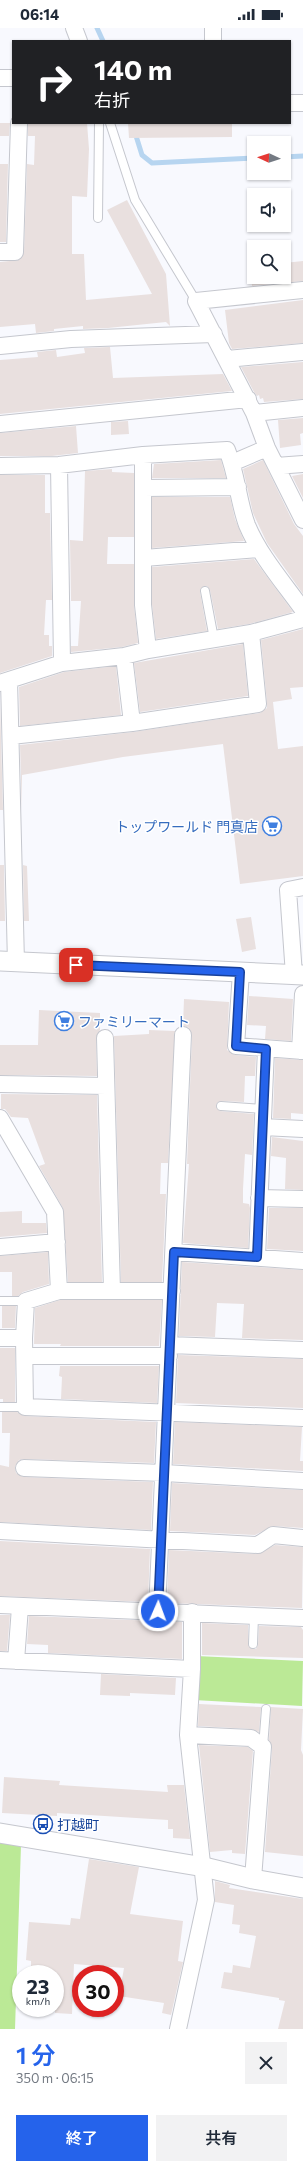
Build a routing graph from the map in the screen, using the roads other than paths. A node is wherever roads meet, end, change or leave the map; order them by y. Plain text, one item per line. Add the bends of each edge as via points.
1 (74, 28) edge
2 (212, 28) edge
3 (79, 40) edge
4 (213, 40) edge
5 (0, 78) edge
6 (12, 78) edge
7 (291, 103) edge
8 (303, 103) edge
9 (19, 124) edge
10 (99, 124) edge
11 (110, 124) edge
12 (98, 218) dead end
13 (0, 252) edge
14 (303, 290) edge
15 (196, 301) junction
16 (214, 334) junction
17 (0, 346) edge
18 (303, 352) edge
19 (227, 359) junction
20 (251, 406) junction
21 (303, 408) edge
22 (0, 424) edge
23 (267, 448) junction
24 (143, 455) junction
25 (232, 463) junction
26 (303, 464) edge
27 (59, 465) junction
28 (0, 466) edge
29 (276, 466) junction
30 (238, 487) junction
31 (144, 488) junction
32 (303, 520) edge
33 (259, 549) junction
34 (144, 558) junction
35 (205, 591) dead end
36 (303, 610) edge
37 (303, 619) edge
38 (251, 633) junction
39 (214, 639) junction
40 (148, 650) junction
41 (124, 656) junction
42 (62, 663) junction
43 (5, 681) edge
44 (132, 723) junction
45 (11, 736) junction
46 (303, 887) edge
47 (8, 962) edge
48 (240, 972) junction
49 (298, 975) edge
50 (303, 994) edge
51 (183, 1034) dead end
52 (106, 1038) dead end
53 (266, 1049) junction
54 (302, 1051) edge
55 (0, 1084) edge
56 (106, 1086) junction
57 (221, 1106) dead end
58 (264, 1109) junction
59 (0, 1118) edge
60 (263, 1128) junction
61 (303, 1129) edge
62 (259, 1198) junction
63 (303, 1199) edge
64 (57, 1242) junction
65 (0, 1247) edge
66 (174, 1252) junction
67 (257, 1257) junction
68 (303, 1261) edge
69 (60, 1291) junction
70 (112, 1291) junction
71 (172, 1291) junction
72 (0, 1301) edge
73 (26, 1301) junction
74 (0, 1338) edge
75 (24, 1338) junction
76 (303, 1350) edge
77 (169, 1351) junction
78 (26, 1356) junction
79 (0, 1407) edge
80 (25, 1407) junction
81 (166, 1413) junction
82 (303, 1418) edge
83 (24, 1468) dead end
84 (164, 1473) junction
85 (303, 1481) edge
86 (0, 1531) edge
87 (303, 1538) edge
88 (161, 1540) junction
89 (0, 1605) edge
90 (20, 1607) junction
91 (158, 1611) junction
92 (192, 1612) junction
93 (254, 1616) junction
94 (303, 1618) edge
95 (253, 1644) dead end
96 (0, 1660) edge
97 (16, 1661) junction
98 (192, 1669) junction
99 (266, 1709) dead end
100 (188, 1735) junction
101 (262, 1747) junction
102 (0, 1833) edge
103 (204, 1867) junction
104 (253, 1879) junction
105 (303, 1888) edge
106 (178, 2029) edge

1 - 3 street
2 - 4 street
5 - 6 street
7 - 8 street
9 - 13 street via 15,252
10 - 12 lane
11 - 15 lane via 135,200
14 - 15 street
15 - 16 street
16 - 17 street via 71,339
16 - 19 street
18 - 19 street
19 - 20 street
20 - 21 street
20 - 22 street
20 - 23 street
23 - 25 street
23 - 29 street
24 - 25 street via 227,450
24 - 27 street
24 - 31 street
25 - 30 street
26 - 29 street
27 - 28 street
27 - 42 street
29 - 32 street
30 - 31 street
30 - 33 street via 247,523
31 - 34 street
33 - 34 street
33 - 36 street
34 - 40 street via 143,605
35 - 39 lane
37 - 38 street
38 - 39 street
38 - 44 street via 258,704
39 - 40 street
40 - 41 street
41 - 42 street
41 - 44 street
42 - 43 street
43 - 45 street
44 - 45 street
45 - 47 street
46 - 49 street via 288,890
47 - 48 street
48 - 49 street
48 - 53 street via 236,1046
50 - 54 street
51 - 66 street
52 - 56 street
53 - 54 street
53 - 58 street
55 - 56 street
56 - 70 street
57 - 58 lane
58 - 60 street
59 - 64 street via 56,1212
60 - 61 street
60 - 62 street
62 - 63 street
62 - 67 street
64 - 65 street
64 - 69 street
66 - 67 street
66 - 71 street
67 - 68 street
69 - 70 street
69 - 73 street
70 - 71 street
71 - 77 street
72 - 73 lane
73 - 75 street
74 - 75 street
75 - 78 street
76 - 77 street
77 - 78 street
77 - 81 street
78 - 80 street
79 - 80 lane
80 - 81 street
81 - 82 street
81 - 84 street
83 - 84 street
84 - 85 street
84 - 88 street
86 - 88 street
87 - 88 street via 273,1535 258,1545
88 - 91 street
89 - 90 street
90 - 91 street
90 - 97 street
91 - 92 street
92 - 93 street
92 - 98 street
93 - 94 street
93 - 95 lane
96 - 97 street
97 - 98 street
98 - 100 street
99 - 101 lane
100 - 101 street via 251,1738
100 - 103 street
101 - 104 street
102 - 103 street
103 - 104 street
103 - 106 street via 206,1900
104 - 105 street

